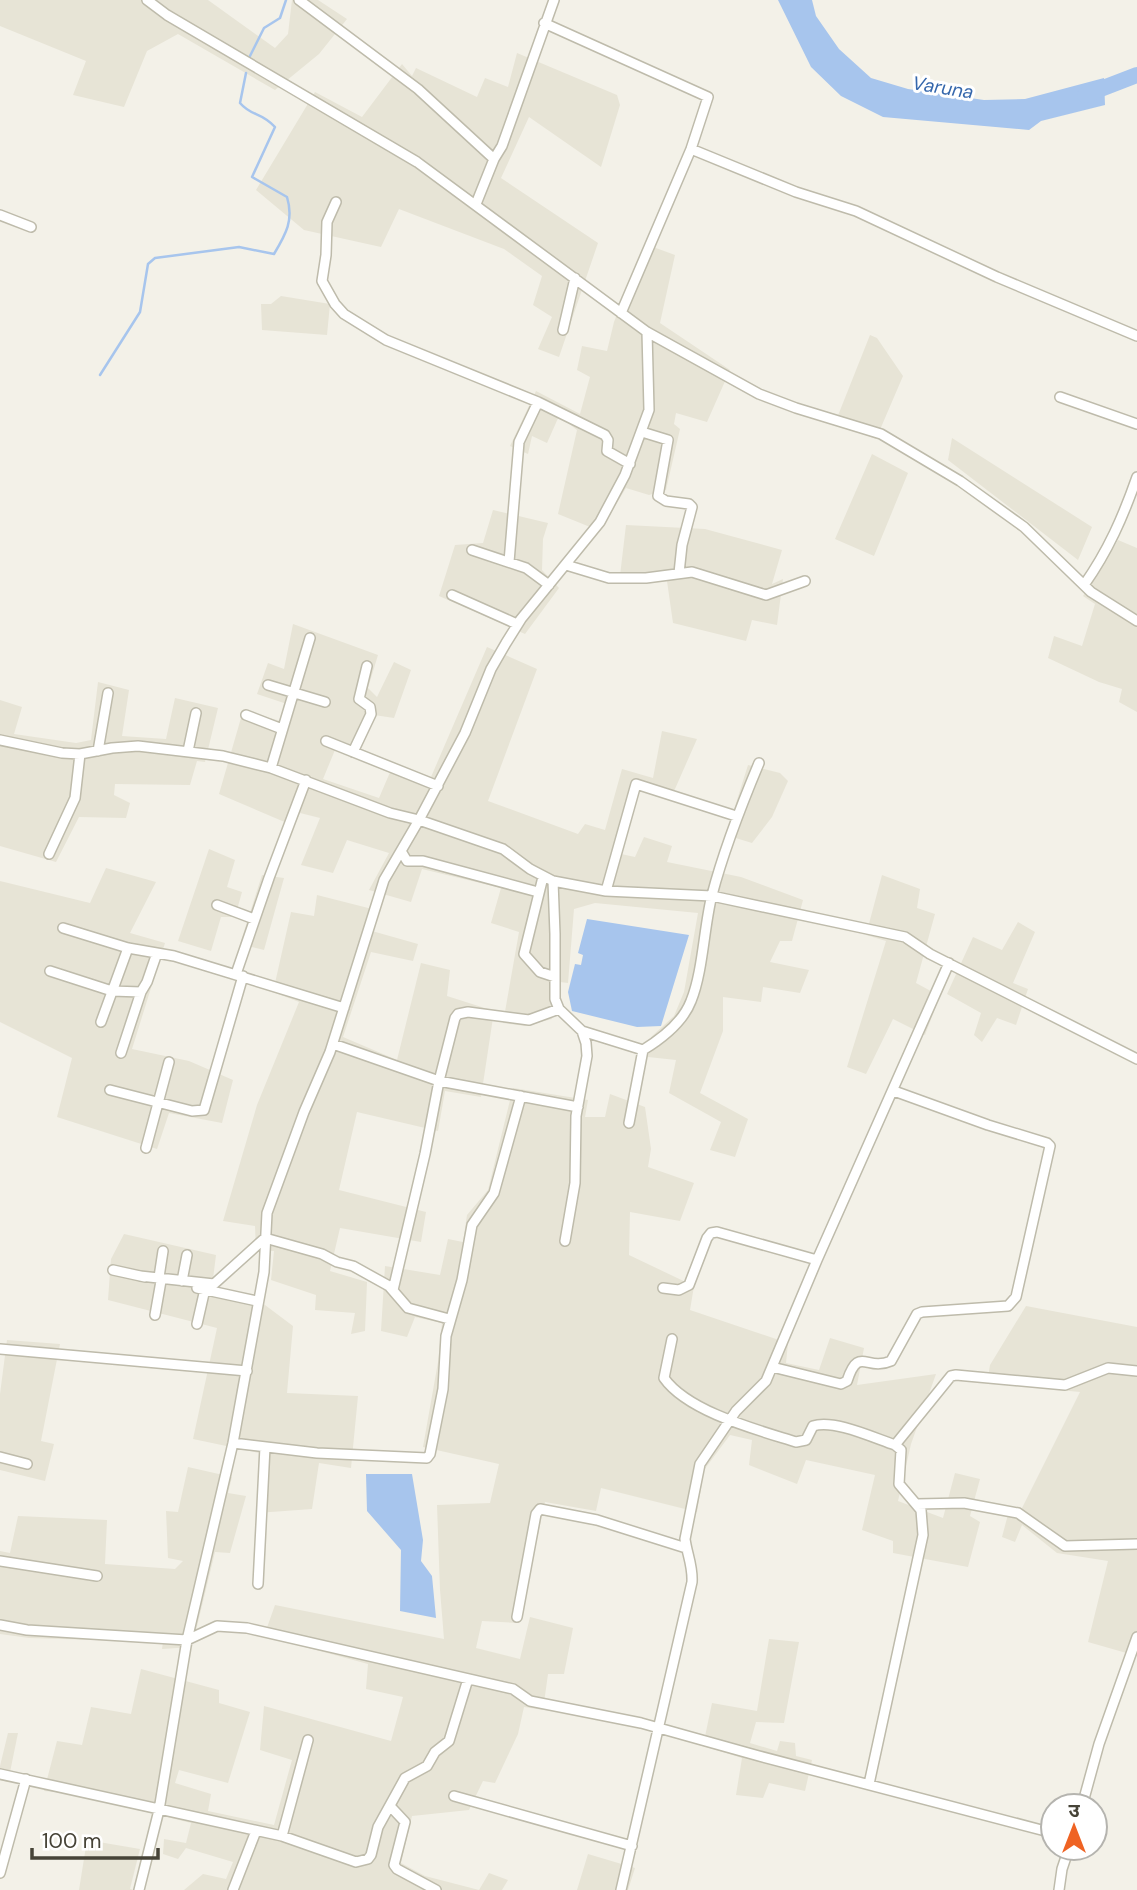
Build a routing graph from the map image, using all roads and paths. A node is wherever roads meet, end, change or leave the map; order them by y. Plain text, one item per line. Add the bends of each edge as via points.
1 (147, 0) edge
2 (299, 0) edge
3 (554, 0) edge
4 (544, 23) junction
5 (691, 149) junction
6 (494, 159) junction
7 (336, 202) dead end
8 (476, 204) junction
9 (0, 215) edge
10 (31, 227) dead end
11 (575, 278) junction
12 (621, 313) junction
13 (563, 330) dead end
14 (647, 332) junction
15 (1137, 336) edge
16 (1060, 397) dead end
17 (538, 402) junction
18 (1137, 424) edge
19 (642, 432) junction
20 (630, 464) junction
21 (1137, 477) edge
22 (472, 550) dead end
23 (509, 562) junction
24 (566, 565) junction
25 (679, 573) junction
26 (806, 581) dead end
27 (549, 585) junction
28 (1084, 585) junction
29 (452, 595) dead end
30 (1137, 621) edge
31 (517, 624) junction
32 (310, 638) dead end
33 (368, 666) dead end
34 (268, 685) dead end
35 (108, 693) dead end
36 (293, 693) junction
37 (325, 702) dead end
38 (196, 713) dead end
39 (246, 715) dead end
40 (282, 729) junction
41 (0, 740) edge
42 (326, 741) dead end
43 (98, 751) junction
44 (188, 751) junction
45 (353, 752) junction
46 (80, 754) junction
47 (758, 762) dead end
48 (271, 768) junction
49 (306, 780) junction
50 (438, 786) junction
51 (736, 816) junction
52 (419, 820) junction
53 (401, 851) junction
54 (49, 854) dead end
55 (543, 877) junction
56 (553, 881) junction
57 (606, 891) junction
58 (538, 892) junction
59 (712, 896) junction
60 (217, 905) dead end
61 (254, 919) junction
62 (63, 928) dead end
63 (128, 948) junction
64 (157, 953) junction
65 (949, 963) junction
66 (50, 971) dead end
67 (240, 975) junction
68 (555, 976) junction
69 (112, 991) junction
70 (141, 992) junction
71 (344, 1008) junction
72 (559, 1009) junction
73 (101, 1022) dead end
74 (582, 1031) junction
75 (333, 1044) junction
76 (643, 1050) junction
77 (121, 1053) dead end
78 (1137, 1059) edge
79 (169, 1062) dead end
80 (439, 1082) junction
81 (110, 1090) dead end
82 (894, 1091) junction
83 (521, 1096) junction
84 (158, 1102) junction
85 (578, 1107) junction
86 (629, 1123) dead end
87 (146, 1148) dead end
88 (265, 1238) junction
89 (565, 1241) dead end
90 (163, 1251) dead end
91 (187, 1255) dead end
92 (817, 1260) junction
93 (113, 1270) dead end
94 (160, 1279) junction
95 (182, 1281) junction
96 (663, 1288) dead end
97 (205, 1289) junction
98 (393, 1290) junction
99 (257, 1301) junction
100 (155, 1315) dead end
101 (449, 1319) junction
102 (197, 1324) dead end
103 (672, 1339) dead end
104 (0, 1349) edge
105 (772, 1367) junction
106 (247, 1371) junction
107 (1137, 1371) edge
108 (730, 1421) junction
109 (233, 1443) junction
110 (895, 1446) junction
111 (265, 1447) junction
112 (0, 1457) edge
113 (27, 1464) dead end
114 (917, 1504) junction
115 (1137, 1544) edge
116 (686, 1548) junction
117 (0, 1561) edge
118 (97, 1576) dead end
119 (258, 1584) dead end
120 (517, 1617) dead end
121 (0, 1625) edge
122 (1137, 1637) edge
123 (187, 1640) junction
124 (468, 1679) junction
125 (657, 1728) junction
126 (308, 1740) dead end
127 (0, 1774) edge
128 (26, 1779) junction
129 (869, 1784) junction
130 (1086, 1792) edge
131 (454, 1796) dead end
132 (390, 1806) junction
133 (159, 1810) junction
134 (1039, 1829) edge
135 (256, 1831) junction
136 (282, 1836) junction
137 (632, 1846) junction
138 (1064, 1862) edge
139 (0, 1874) edge
140 (139, 1890) edge
141 (233, 1890) edge
142 (436, 1890) edge
143 (621, 1890) edge
144 (1059, 1890) edge

1 - 8 street via 417,162
2 - 6 street via 418,89
3 - 4 street
4 - 5 street via 708,97
4 - 6 street
5 - 12 street
5 - 15 street via 856,211
6 - 8 street
7 - 17 street via 327,222 322,281 344,314 386,340
8 - 11 street
9 - 10 street
11 - 12 street
11 - 13 street
12 - 14 street
14 - 19 street via 649,410
14 - 28 street via 759,394 881,434 1001,508
16 - 18 street
17 - 20 street via 605,435 607,452
17 - 23 street via 519,442
19 - 20 street
19 - 25 street via 668,440 658,496 692,507
20 - 24 street via 600,522
21 - 28 street via 1117,531
22 - 23 street
23 - 27 street
24 - 25 street via 609,578
24 - 27 street
25 - 26 street via 692,572 766,596
27 - 31 street
28 - 30 street
29 - 31 street
31 - 50 street
32 - 36 street
33 - 45 street via 359,699 370,707 371,714
34 - 36 street
35 - 43 street
36 - 37 street
36 - 40 street
38 - 44 street
39 - 40 street
40 - 48 street
41 - 46 street
42 - 45 street
43 - 44 street via 138,746
43 - 46 street
44 - 48 street
45 - 50 street
46 - 54 street via 75,798
47 - 51 street
48 - 49 street
49 - 52 street
49 - 61 street
50 - 52 street
51 - 57 street via 636,784
51 - 59 street
52 - 53 street
52 - 55 street via 503,849
53 - 58 street via 407,861 423,861
53 - 71 street via 379,891
55 - 56 street
55 - 58 street
56 - 57 street
56 - 68 street
57 - 59 street
58 - 68 street via 524,954 540,972
59 - 65 street via 905,937
59 - 76 street via 691,1001 673,1027
60 - 61 street
61 - 67 street
62 - 63 street
63 - 64 street
63 - 69 street
64 - 67 street
64 - 70 street
65 - 78 street
65 - 82 street
66 - 69 street
67 - 71 street
67 - 84 street via 204,1110
68 - 72 street
69 - 70 street
69 - 73 street
70 - 77 street
71 - 75 street
72 - 74 street
72 - 80 street via 528,1020 458,1014
74 - 76 street
74 - 85 street via 587,1056
75 - 80 street
75 - 88 street via 284,1164 267,1213
76 - 86 street
79 - 84 street
80 - 83 street
80 - 98 street
81 - 84 street
82 - 92 street
82 - 105 street via 1050,1146 1016,1297 1008,1306 922,1311 891,1361 857,1361 841,1384
83 - 85 street
83 - 101 street via 494,1194 472,1225
84 - 87 street
85 - 89 street via 575,1183
88 - 95 street via 214,1284
88 - 98 street via 353,1266
88 - 99 street
90 - 94 street
91 - 95 street
92 - 96 street via 711,1233 689,1285 679,1290
92 - 105 street
93 - 94 street
94 - 95 street
94 - 97 street
94 - 100 street
97 - 99 street
97 - 102 street
98 - 101 street via 408,1308
99 - 106 street
101 - 111 street via 443,1389 427,1458
103 - 108 street via 664,1378 691,1401
104 - 106 street
105 - 108 street via 763,1387
106 - 109 street
107 - 110 street via 1108,1368 1065,1385 956,1375
108 - 110 street via 796,1442 806,1440 817,1424 838,1426
108 - 116 street via 700,1464
109 - 111 street
109 - 123 street
110 - 114 street via 902,1455 899,1484
111 - 119 street
112 - 113 street
114 - 115 street via 964,1503 1018,1513 1065,1546
114 - 129 street via 923,1535
116 - 120 street via 597,1520 540,1509
116 - 125 street via 692,1560 692,1582
117 - 118 street
121 - 123 street
122 - 130 street
123 - 124 street via 217,1626 236,1626
123 - 133 street
124 - 125 street via 516,1690 530,1701
124 - 132 street via 449,1741 427,1766 405,1777
125 - 129 street
125 - 137 street
126 - 136 street
127 - 128 street
128 - 133 street
128 - 139 street
129 - 134 street
131 - 137 street
132 - 136 street via 371,1854 362,1862
132 - 142 street via 405,1822 394,1865
133 - 135 street
133 - 140 street
135 - 136 street
135 - 141 street
137 - 143 street
138 - 144 street

